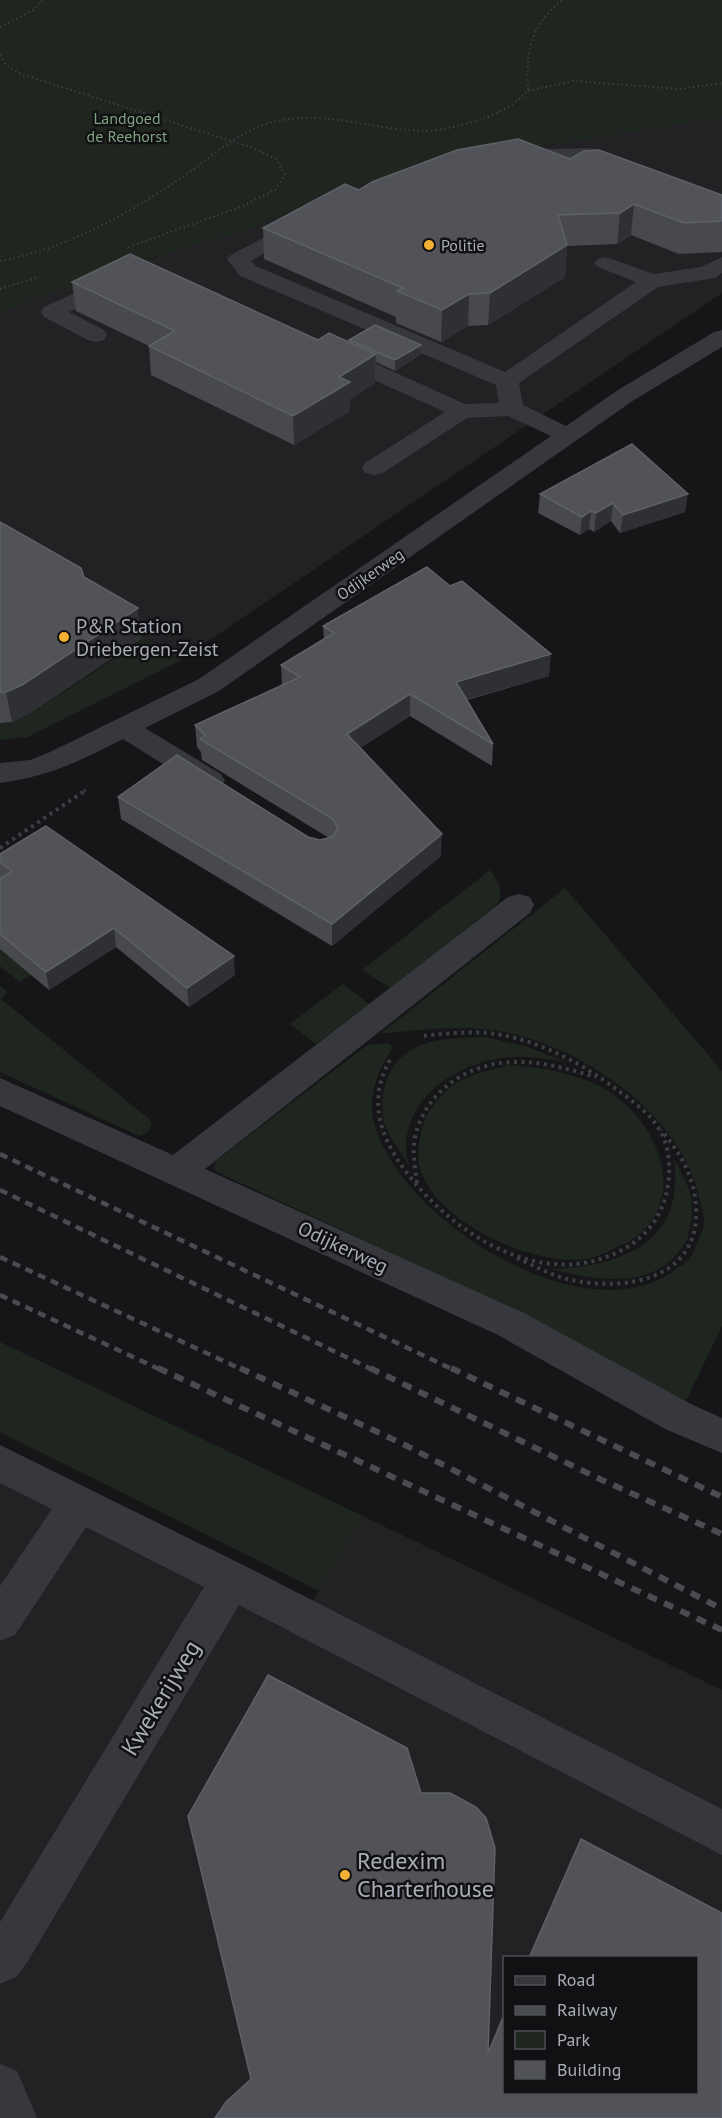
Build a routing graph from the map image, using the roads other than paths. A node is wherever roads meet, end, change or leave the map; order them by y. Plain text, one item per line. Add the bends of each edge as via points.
1 (590, 154) edge
2 (501, 164) edge
3 (320, 213) edge
4 (605, 263) dead end
5 (722, 263) edge
6 (131, 273) edge
7 (652, 281) junction
8 (96, 335) dead end
9 (722, 337) edge
10 (312, 344) edge
11 (507, 381) junction
12 (512, 409) junction
13 (462, 411) junction
14 (567, 435) junction
15 (374, 468) dead end
16 (123, 727) junction
17 (0, 773) edge
18 (232, 795) edge
19 (519, 905) dead end
20 (0, 1090) edge
21 (177, 1171) junction
22 (722, 1436) edge
23 (0, 1463) edge
24 (79, 1503) junction
25 (231, 1580) junction
26 (0, 1621) edge
27 (722, 1833) edge
28 (0, 1961) edge
29 (0, 2088) edge
30 (14, 2118) edge

1 - 2 street via 548,155
3 - 11 street via 238,259 248,271
4 - 7 street
5 - 7 street via 707,273
6 - 8 street via 52,312
7 - 11 street
9 - 14 street, Odijkerweg
10 - 13 street
11 - 12 street
12 - 13 street
12 - 14 street
13 - 15 street
14 - 16 street, Odijkerweg via 209,685
16 - 17 street, Odijkerweg via 58,760 33,769
16 - 18 street
19 - 21 street
20 - 21 street, Odijkerweg
21 - 22 street, Odijkerweg via 511,1324 679,1417
23 - 24 street
24 - 25 street
24 - 26 street
25 - 27 street
25 - 28 street, Kwekerijweg
29 - 30 street

